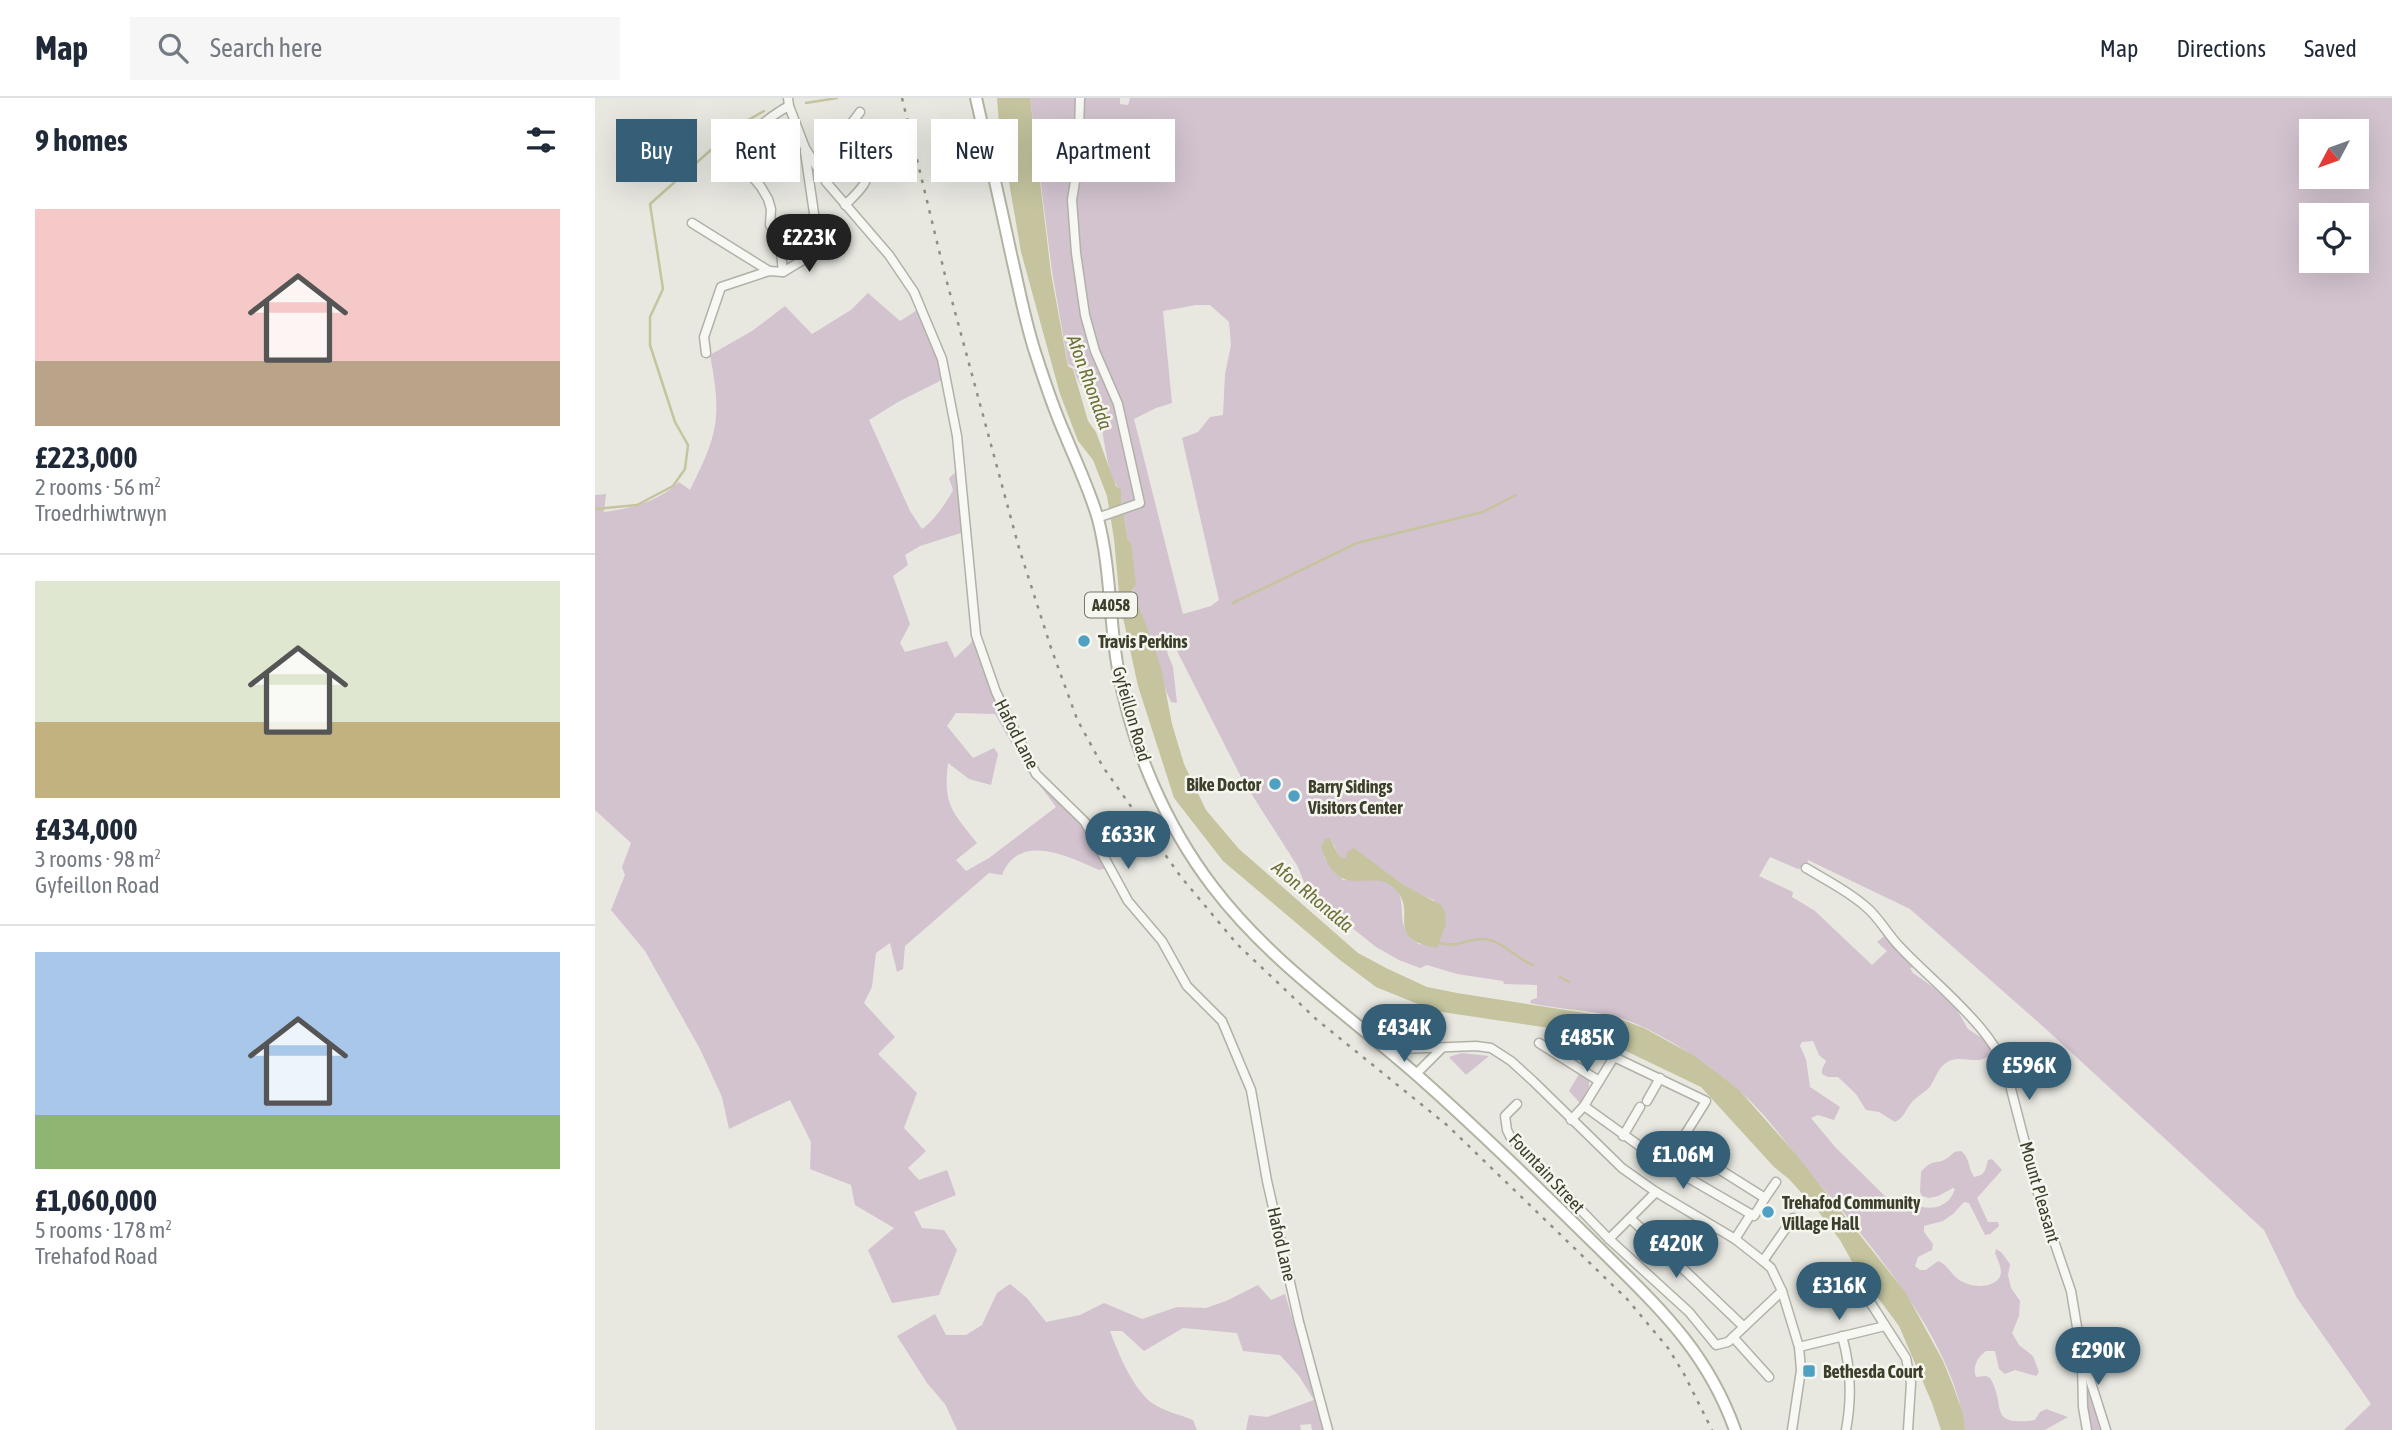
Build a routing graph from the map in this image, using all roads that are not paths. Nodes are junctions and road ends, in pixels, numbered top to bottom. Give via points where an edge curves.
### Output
1 (976, 98) edge
2 (1080, 98) edge
3 (788, 102) edge
4 (860, 112) dead end
5 (805, 148) junction
6 (845, 205) junction
7 (692, 223) dead end
8 (769, 271) junction
9 (783, 272) junction
10 (706, 353) dead end
11 (1102, 516) junction
12 (1806, 868) dead end
13 (1373, 1040) junction
14 (1539, 1044) dead end
15 (1441, 1049) junction
16 (1416, 1074) junction
17 (1660, 1078) junction
18 (1599, 1081) junction
19 (1647, 1101) dead end
20 (1517, 1104) dead end
21 (1584, 1106) junction
22 (1640, 1107) dead end
23 (1571, 1119) junction
24 (1623, 1136) junction
25 (1679, 1144) junction
26 (1666, 1165) junction
27 (1776, 1182) dead end
28 (1656, 1192) junction
29 (1765, 1198) junction
30 (1752, 1215) junction
31 (1793, 1218) dead end
32 (1631, 1219) junction
33 (1609, 1239) junction
34 (1735, 1239) junction
35 (1763, 1261) junction
36 (1782, 1291) junction
37 (1863, 1291) dead end
38 (1744, 1326) junction
39 (1885, 1326) junction
40 (1842, 1336) junction
41 (1733, 1337) junction
42 (1799, 1347) junction
43 (2081, 1351) junction
44 (1769, 1377) dead end
45 (1328, 1430) edge
46 (1735, 1430) edge
47 (1792, 1430) edge
48 (1846, 1430) edge
49 (1908, 1430) edge
50 (2087, 1430) edge
51 (2106, 1430) edge

1 - 11 main road, Gyfeillon Road / A4058 via 1034,349
2 - 11 street via 1072,200 1085,315 1118,404 1140,503
3 - 5 street, Hafod Lane
3 - 9 street via 734,151 768,199 769,225 780,242
4 - 6 street via 846,139 866,171 865,183
5 - 6 street, Hafod Lane
5 - 9 street via 815,220 813,250
6 - 45 street, Hafod Lane via 914,292 942,359 957,436 976,635 996,692 1036,774 1085,822 1128,901 1162,941 1187,986 1221,1021 1251,1090 1270,1194
7 - 8 street
8 - 9 street
8 - 10 street via 721,287 704,337
11 - 13 main road, Gyfeillon Road / A4058 via 1124,699 1166,811 1235,914 1291,970
12 - 43 street, Mount Pleasant via 1867,907 2001,1056 2009,1071 2039,1197 2071,1291
13 - 15 street via 1402,1049
13 - 16 main road, Gyfeillon Road / A4058
14 - 18 street
15 - 16 street
15 - 23 street via 1491,1048 1519,1068
16 - 46 main road, A4058 via 1672,1322 1707,1369
17 - 18 street via 1614,1057
17 - 19 street
17 - 25 street via 1706,1101
18 - 21 street
20 - 33 street, Fountain Street via 1505,1116 1511,1138
21 - 23 street
21 - 24 street
22 - 24 street
23 - 28 street via 1622,1168
24 - 26 street
25 - 26 street
25 - 29 street
26 - 30 street
27 - 29 street
28 - 32 street
28 - 34 street
29 - 30 street
30 - 34 street
31 - 35 street
32 - 33 street
32 - 38 street
33 - 41 street via 1689,1312 1716,1345
34 - 35 street
35 - 36 street
36 - 38 street
36 - 42 street
37 - 39 street
38 - 41 street
39 - 40 street
39 - 49 street via 1909,1369
40 - 42 street
40 - 48 street via 1850,1387
41 - 44 street
42 - 47 street via 1801,1370
43 - 50 street
43 - 51 street, Mount Pleasant

